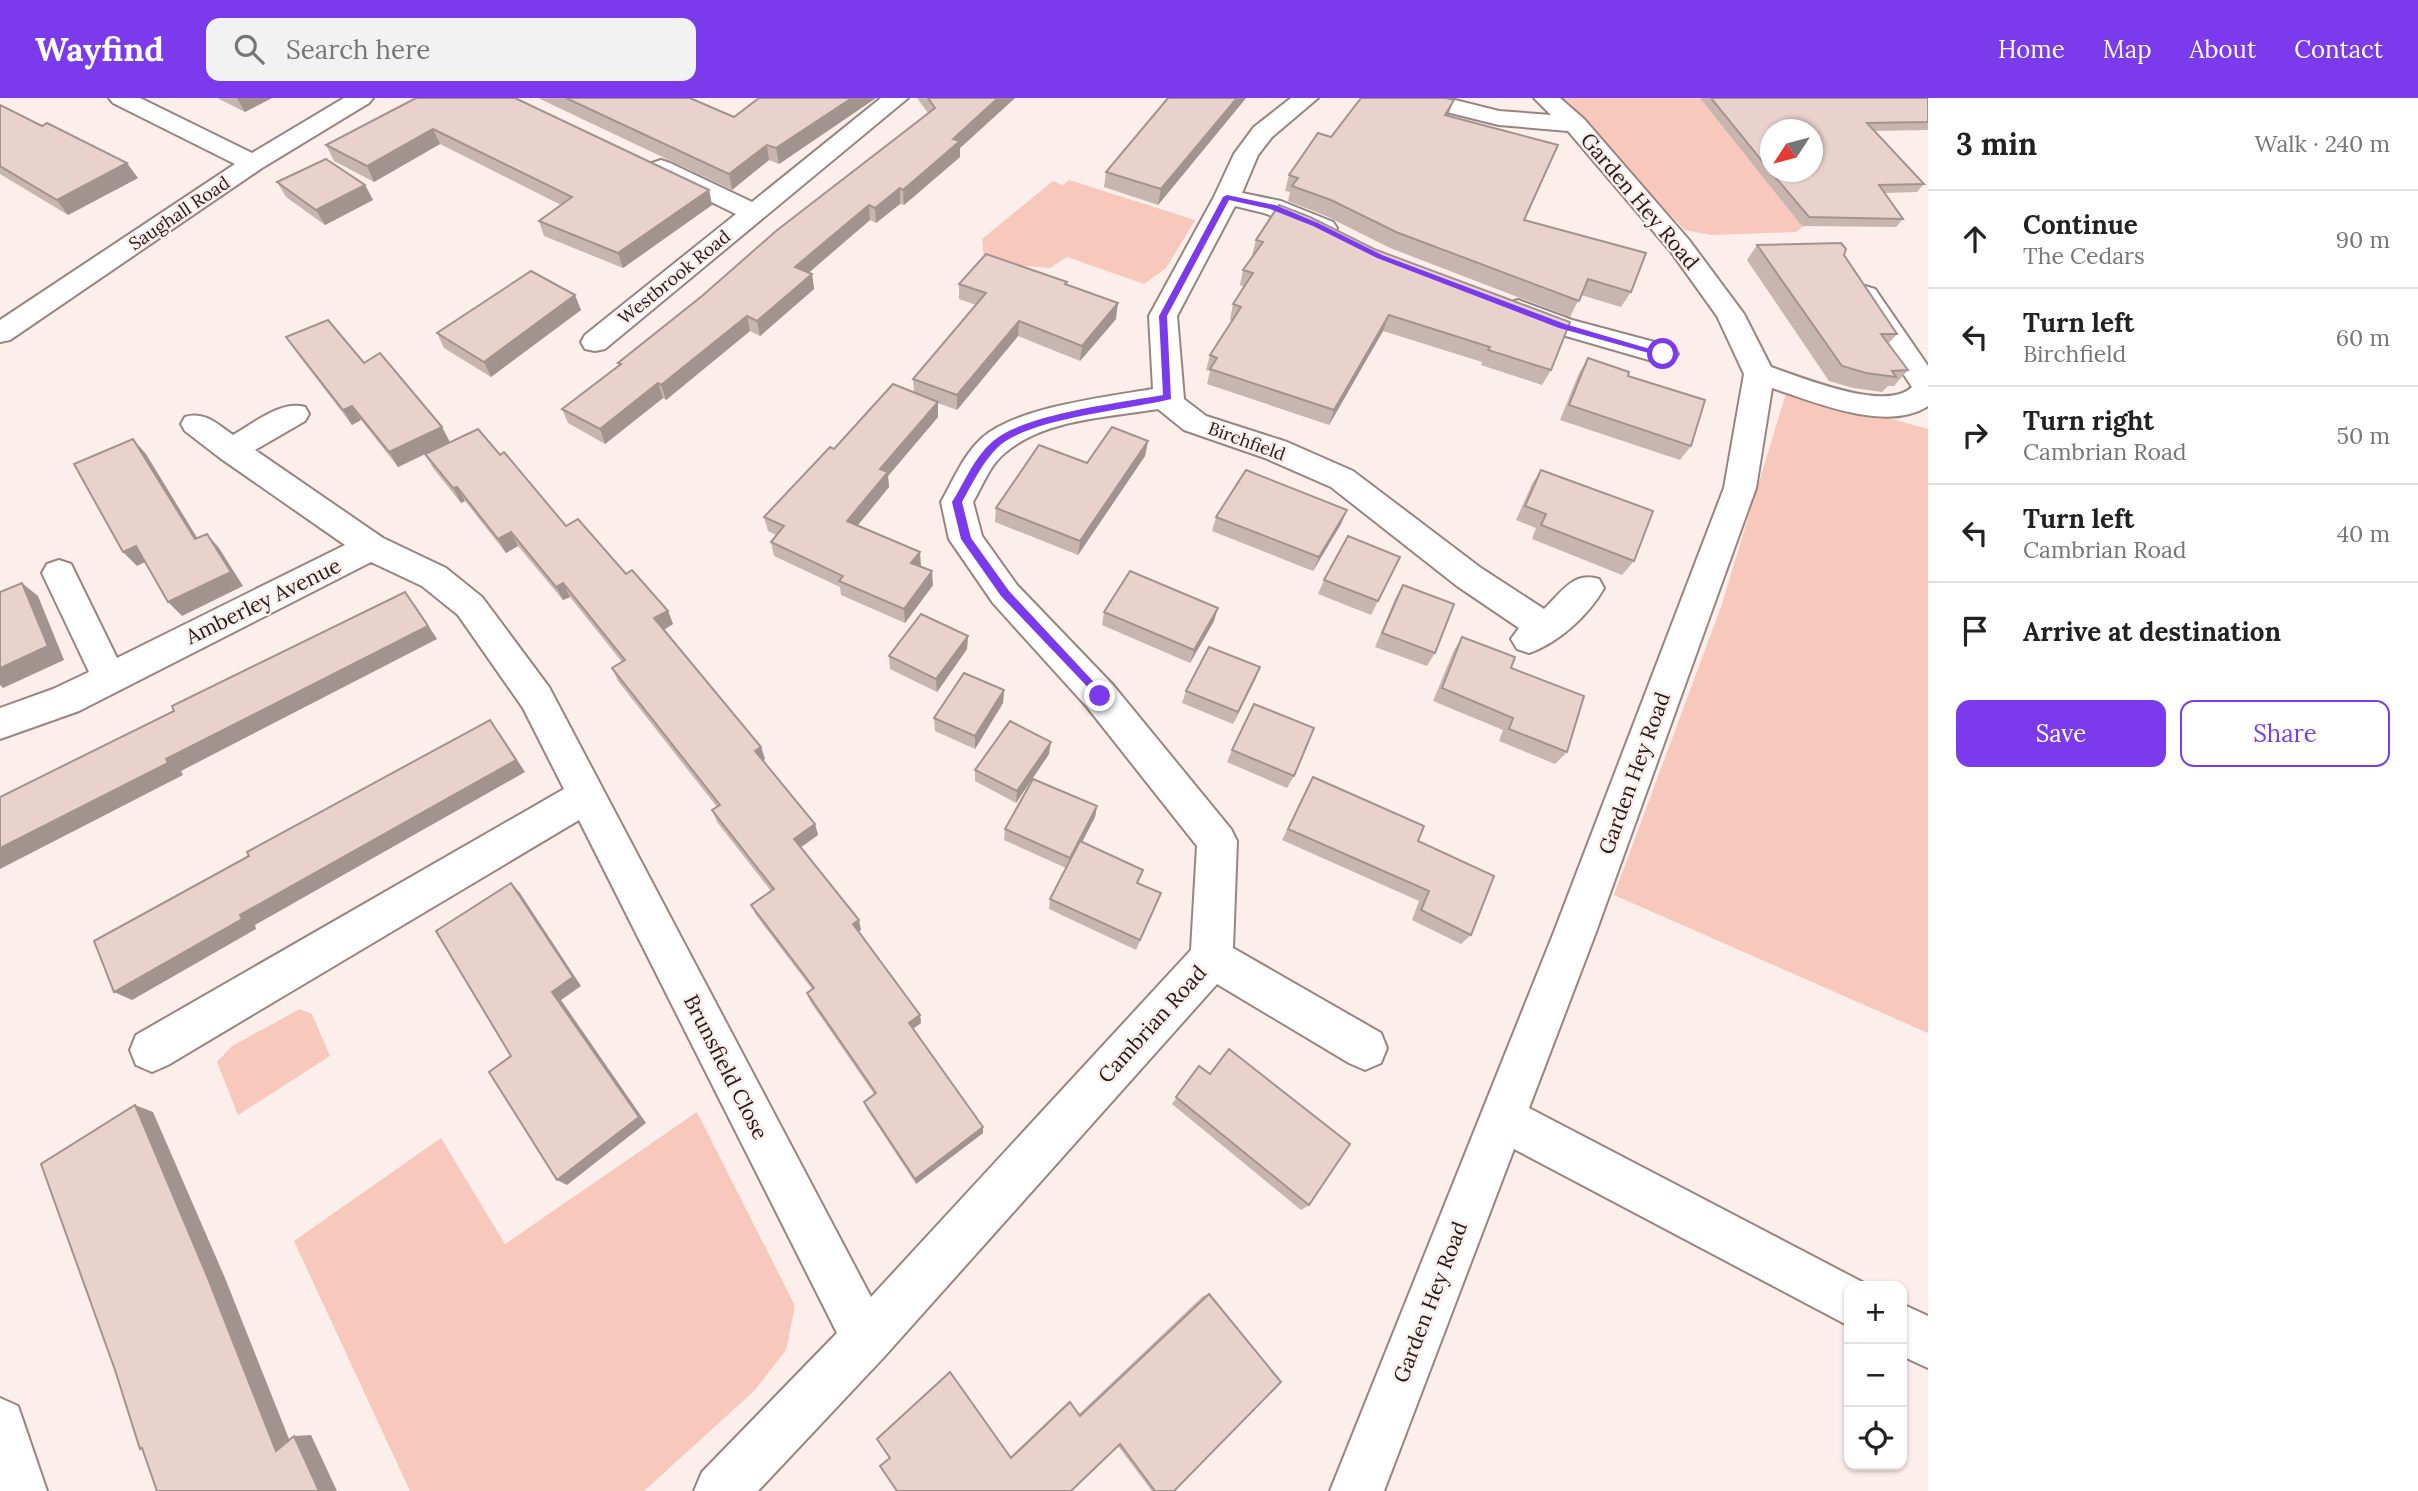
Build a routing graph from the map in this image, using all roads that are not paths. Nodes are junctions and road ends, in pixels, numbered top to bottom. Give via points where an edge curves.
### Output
1 (121, 98) edge
2 (360, 98) edge
3 (896, 98) edge
4 (1306, 98) edge
5 (1418, 98) edge
6 (1546, 98) edge
7 (1575, 124) junction
8 (645, 161) edge
9 (253, 163) junction
10 (1227, 197) junction
11 (754, 212) junction
12 (1348, 240) edge
13 (1848, 269) edge
14 (1493, 298) edge
15 (0, 333) edge
16 (595, 342) dead end
17 (1663, 354) dead end
18 (1759, 374) junction
19 (1168, 397) junction
20 (294, 414) dead end
21 (196, 424) dead end
22 (231, 450) junction
23 (371, 547) junction
24 (59, 573) dead end
25 (1587, 588) dead end
26 (109, 677) junction
27 (0, 724) edge
28 (586, 796) junction
29 (1212, 958) junction
30 (1365, 1048) dead end
31 (152, 1050) dead end
32 (1502, 1118) junction
33 (1844, 1298) edge
34 (1907, 1332) edge
35 (866, 1339) junction
36 (1928, 1343) edge
37 (0, 1424) edge
38 (747, 1481) edge
39 (20, 1491) edge
40 (1357, 1491) edge

1 - 9 street
2 - 9 street, Saughall Road
3 - 11 street, Westbrook Road
4 - 10 street via 1263,132 1246,154
5 - 7 street via 1499,118
6 - 7 street, Garden Hey Road
7 - 18 street, Garden Hey Road via 1680,246 1730,314
8 - 11 street, Westbrook Road
9 - 15 street, Saughall Road
10 - 12 street via 1272,207
10 - 19 street via 1163,316
11 - 16 street, Westbrook Road
13 - 18 street via 1927,387 1920,399 1900,406 1867,404
14 - 17 street via 1562,326
18 - 32 street, Garden Hey Road via 1740,488
19 - 25 street, Birchfield via 1171,405 1195,423 1276,450 1342,479 1538,633
19 - 29 street, Cambrian Road via 1017,431 994,444 957,502 966,539 1005,594 1100,696 1217,841
20 - 22 street
21 - 22 street, Amberley Avenue
22 - 23 street, Amberley Avenue
23 - 26 street, Amberley Avenue
23 - 28 street, Brunsfield Close via 434,577 470,606 536,698
24 - 26 street
26 - 27 street, Amberley Avenue via 66,700
28 - 31 street
28 - 35 street, Brunsfield Close
29 - 30 street
29 - 35 street, Cambrian Road
32 - 33 street
32 - 40 street, Garden Hey Road
34 - 36 street
35 - 38 street, Cambrian Road
37 - 39 street

